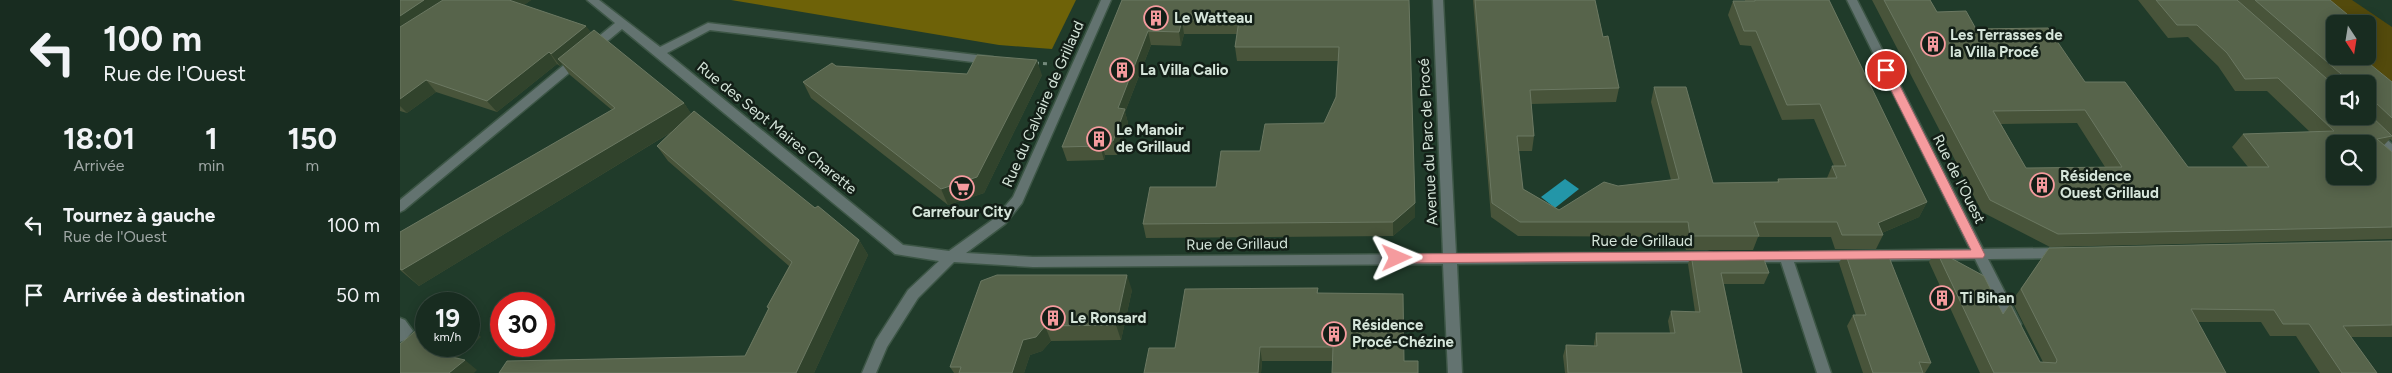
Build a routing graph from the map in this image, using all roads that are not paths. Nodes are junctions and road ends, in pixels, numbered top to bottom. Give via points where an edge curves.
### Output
1 (592, 0) edge
2 (1106, 0) edge
3 (1438, 0) edge
4 (1852, 0) edge
5 (622, 23) junction
6 (659, 52) junction
7 (989, 60) edge
8 (2364, 125) edge
9 (2392, 151) edge
10 (400, 207) edge
11 (2077, 253) edge
12 (1979, 255) junction
13 (951, 257) junction
14 (1716, 257) edge
15 (1736, 257) edge
16 (1786, 257) junction
17 (1450, 258) junction
18 (400, 324) edge
19 (400, 336) edge
20 (2021, 338) edge
21 (869, 373) edge
22 (1455, 373) edge
23 (1824, 373) edge

1 - 5 street, Rue des Sept Maires Charette
2 - 13 street, Rue du Calvaire de Grillaud via 1018,200 1000,221
3 - 17 street, Avenue du Parc de Procé
4 - 12 street, Rue de l'Ouest
5 - 6 street, Rue des Sept Maires Charette
5 - 10 street
6 - 7 street via 708,26
6 - 13 street, Rue des Sept Maires Charette via 900,250
8 - 9 street
11 - 12 street
12 - 16 street
12 - 20 street, Rue de l'Ouest
13 - 17 street, Rue de Grillaud via 1033,262
13 - 21 street, Rue du Calvaire de Grillaud via 913,294 881,344
14 - 17 street, Rue de Grillaud
15 - 16 street
16 - 23 street
17 - 22 street, Avenue du Parc de Procé
18 - 19 street via 406,331

